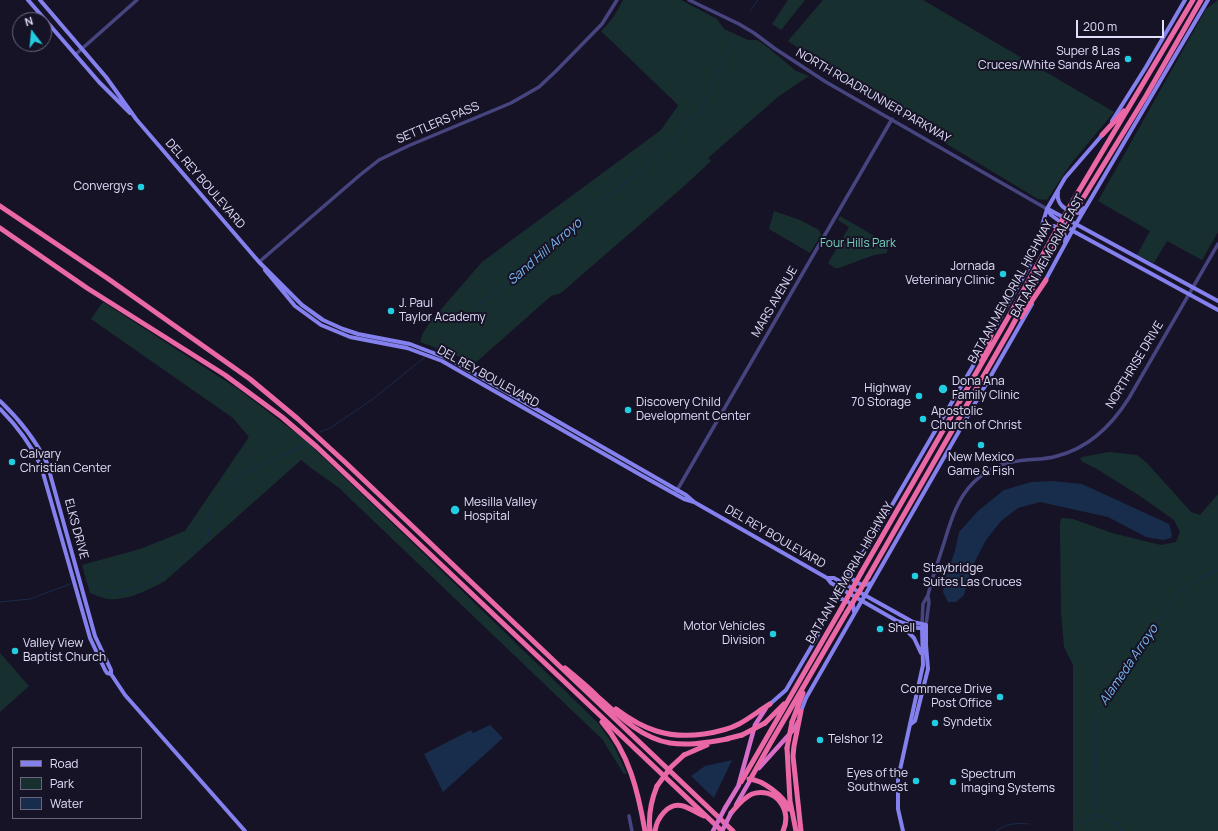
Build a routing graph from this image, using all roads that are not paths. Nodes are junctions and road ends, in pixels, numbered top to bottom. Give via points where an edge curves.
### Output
1 (28, 0) edge
2 (40, 0) edge
3 (137, 0) edge
4 (618, 0) edge
5 (689, 0) edge
6 (1185, 0) edge
7 (1193, 0) edge
8 (1201, 0) edge
9 (1208, 0) edge
10 (82, 49) junction
11 (76, 54) junction
12 (1133, 101) junction
13 (136, 119) junction
14 (892, 119) junction
15 (1102, 135) junction
16 (1059, 189) junction
17 (1088, 203) junction
18 (0, 206) edge
19 (1047, 209) junction
20 (1076, 224) junction
21 (0, 228) edge
22 (1073, 231) junction
23 (1038, 238) junction
24 (1108, 242) junction
25 (1218, 244) edge
26 (1064, 247) junction
27 (1104, 248) junction
28 (1123, 250) junction
29 (1119, 256) junction
30 (259, 262) junction
31 (1157, 268) junction
32 (1153, 274) junction
33 (1046, 280) junction
34 (1193, 288) junction
35 (1190, 294) junction
36 (1218, 301) edge
37 (1218, 310) edge
38 (1011, 328) junction
39 (991, 335) junction
40 (975, 376) junction
41 (0, 401) edge
42 (0, 409) edge
43 (551, 424) junction
44 (565, 425) junction
45 (568, 433) junction
46 (591, 440) junction
47 (604, 447) junction
48 (601, 452) junction
49 (611, 452) junction
50 (608, 456) junction
51 (678, 490) junction
52 (675, 494) junction
53 (694, 502) junction
54 (850, 570) junction
55 (827, 578) junction
56 (842, 582) junction
57 (871, 584) junction
58 (839, 588) junction
59 (865, 595) junction
60 (862, 600) junction
61 (831, 602) junction
62 (854, 612) junction
63 (895, 613) junction
64 (892, 618) junction
65 (897, 621) junction
66 (924, 627) junction
67 (541, 649) junction
68 (923, 665) junction
69 (814, 670) junction
70 (111, 674) junction
71 (577, 694) junction
72 (597, 696) junction
73 (788, 701) junction
74 (770, 704) junction
75 (802, 711) junction
76 (911, 724) junction
77 (728, 739) junction
78 (751, 778) junction
79 (740, 785) junction
80 (731, 813) junction
81 (629, 816) dead end
82 (792, 817) junction
83 (708, 818) junction
84 (730, 829) edge
85 (245, 831) edge
86 (632, 831) edge
87 (645, 831) edge
88 (650, 831) edge
89 (655, 831) edge
90 (713, 831) edge
91 (722, 831) edge
92 (736, 831) edge
93 (783, 831) edge
94 (796, 831) edge
95 (801, 831) edge
96 (903, 831) edge

1 - 11 main road, DEL REY BOULEVARD
2 - 10 main road, DEL REY BOULEVARD
3 - 10 street
4 - 30 street, SETTLERS PASS via 602,24 539,87 511,103 380,160
5 - 14 street, NORTH ROADRUNNER PARKWAY via 749,30 826,82
6 - 15 main road via 1134,87
7 - 12 highway, BATAAN MEMORIAL HIGHWAY
8 - 38 highway, BATAAN MEMORIAL HIGHWAY, bridge via 1080,203
9 - 17 main road, BATAAN MEMORIAL EAST
10 - 11 street
10 - 13 main road, DEL REY BOULEVARD
11 - 13 main road, DEL REY BOULEVARD via 99,82
12 - 15 highway
12 - 40 highway, BATAAN MEMORIAL HIGHWAY, bridge via 1074,199
13 - 30 main road, DEL REY BOULEVARD
14 - 19 street, NORTH ROADRUNNER PARKWAY
14 - 51 street, MARS AVENUE
15 - 16 main road via 1065,178
16 - 17 main road via 1060,205 1072,211 1078,213
16 - 19 main road
17 - 20 main road, BATAAN MEMORIAL EAST
18 - 67 highway via 107,278 268,393
19 - 20 main road, NORTH ROADRUNNER PARKWAY
19 - 22 main road, NORTH ROADRUNNER PARKWAY
19 - 23 main road
20 - 22 main road, BATAAN MEMORIAL EAST
20 - 24 main road, NORTH ROADRUNNER PARKWAY
21 - 71 highway via 87,288 225,375 282,417 317,447
22 - 26 main road, BATAAN MEMORIAL EAST
22 - 27 main road, NORTH ROADRUNNER PARKWAY
23 - 26 main road via 1044,227 1054,226 1065,235
23 - 39 main road via 1030,265
24 - 27 main road
24 - 28 main road, NORTH ROADRUNNER PARKWAY
25 - 34 street, NORTHRISE DRIVE
26 - 33 main road, BATAAN MEMORIAL EAST
27 - 29 main road, NORTH ROADRUNNER PARKWAY
28 - 29 main road
28 - 31 main road, NORTH ROADRUNNER PARKWAY
29 - 32 main road, NORTH ROADRUNNER PARKWAY
30 - 43 main road, DEL REY BOULEVARD via 291,302 321,325 350,337 407,348 442,361
30 - 44 main road, DEL REY BOULEVARD via 302,305 328,323 353,332 420,347 454,361
31 - 32 main road
31 - 34 main road, NORTH ROADRUNNER PARKWAY
32 - 35 main road, NORTH ROADRUNNER PARKWAY
33 - 38 highway
33 - 57 main road, BATAAN MEMORIAL EAST
34 - 35 street, NORTHRISE DRIVE
34 - 36 main road, NORTH ROADRUNNER PARKWAY
35 - 37 main road, NORTH ROADRUNNER PARKWAY
35 - 66 street, NORTHRISE DRIVE via 1129,398 1104,430 1069,452 1048,458 1002,464 983,474 972,484 959,502 931,582 924,604
38 - 69 highway, BATAAN MEMORIAL HIGHWAY, bridge
39 - 40 highway
39 - 54 main road via 888,513
40 - 73 highway, BATAAN MEMORIAL HIGHWAY, bridge
41 - 70 main road, ELKS DRIVE via 24,426 47,463 92,624
42 - 70 main road, ELKS DRIVE via 20,429 41,466 90,638 105,670
43 - 44 main road
43 - 45 main road, DEL REY BOULEVARD
44 - 45 main road
44 - 46 main road, DEL REY BOULEVARD
45 - 46 main road via 572,432
45 - 48 main road, DEL REY BOULEVARD
46 - 47 main road, DEL REY BOULEVARD
47 - 48 main road
47 - 49 main road, DEL REY BOULEVARD
48 - 50 main road, DEL REY BOULEVARD
49 - 50 main road
49 - 51 main road, DEL REY BOULEVARD
50 - 52 main road, DEL REY BOULEVARD
51 - 52 street, MARS AVENUE
51 - 53 main road, DEL REY BOULEVARD
52 - 53 main road, DEL REY BOULEVARD
53 - 55 main road, DEL REY BOULEVARD
54 - 56 main road
54 - 57 main road via 850,577 854,581 862,585
55 - 56 main road, DEL REY BOULEVARD via 832,577
55 - 58 main road, DEL REY BOULEVARD
56 - 58 main road
56 - 59 main road, DEL REY BOULEVARD
57 - 59 main road, BATAAN MEMORIAL EAST
58 - 60 main road, DEL REY BOULEVARD
58 - 61 main road
59 - 60 main road, BATAAN MEMORIAL EAST
59 - 63 main road, DEL REY BOULEVARD
60 - 62 main road, BATAAN MEMORIAL EAST
60 - 64 main road, DEL REY BOULEVARD
61 - 62 main road via 837,598 843,599 853,605
61 - 74 main road via 817,637 786,690
62 - 75 main road, BATAAN MEMORIAL EAST via 806,698
63 - 64 main road
63 - 66 main road, DEL REY BOULEVARD
64 - 65 main road, DEL REY BOULEVARD
65 - 66 main road, DEL REY BOULEVARD via 909,626
65 - 68 main road via 914,638
66 - 68 main road
66 - 76 main road via 928,669 915,721
67 - 72 highway
67 - 84 highway
68 - 76 main road
69 - 78 highway, BATAAN MEMORIAL HIGHWAY
69 - 82 highway, bridge via 792,722 786,748
70 - 85 main road, ELKS DRIVE via 125,695
71 - 83 highway
71 - 87 highway via 622,750 635,781
72 - 74 highway via 650,729 680,736 714,733 729,728 740,724
72 - 77 highway via 635,728 659,740 693,744
73 - 77 highway, bridge via 764,724
73 - 79 highway, BATAAN MEMORIAL HIGHWAY
74 - 79 highway via 756,725
75 - 78 highway via 795,728
75 - 95 highway via 793,756
76 - 96 main road via 898,779 898,809
77 - 88 highway, bridge via 705,745 684,755 671,767 657,786 651,804
78 - 79 highway
78 - 80 highway
78 - 82 highway via 783,798
79 - 90 highway, bridge
80 - 91 highway, bridge
80 - 93 highway via 746,797 766,793 776,798 785,810 786,824
81 - 86 street
82 - 94 highway
83 - 89 highway via 684,806 674,806 661,814
83 - 91 highway
84 - 92 highway

